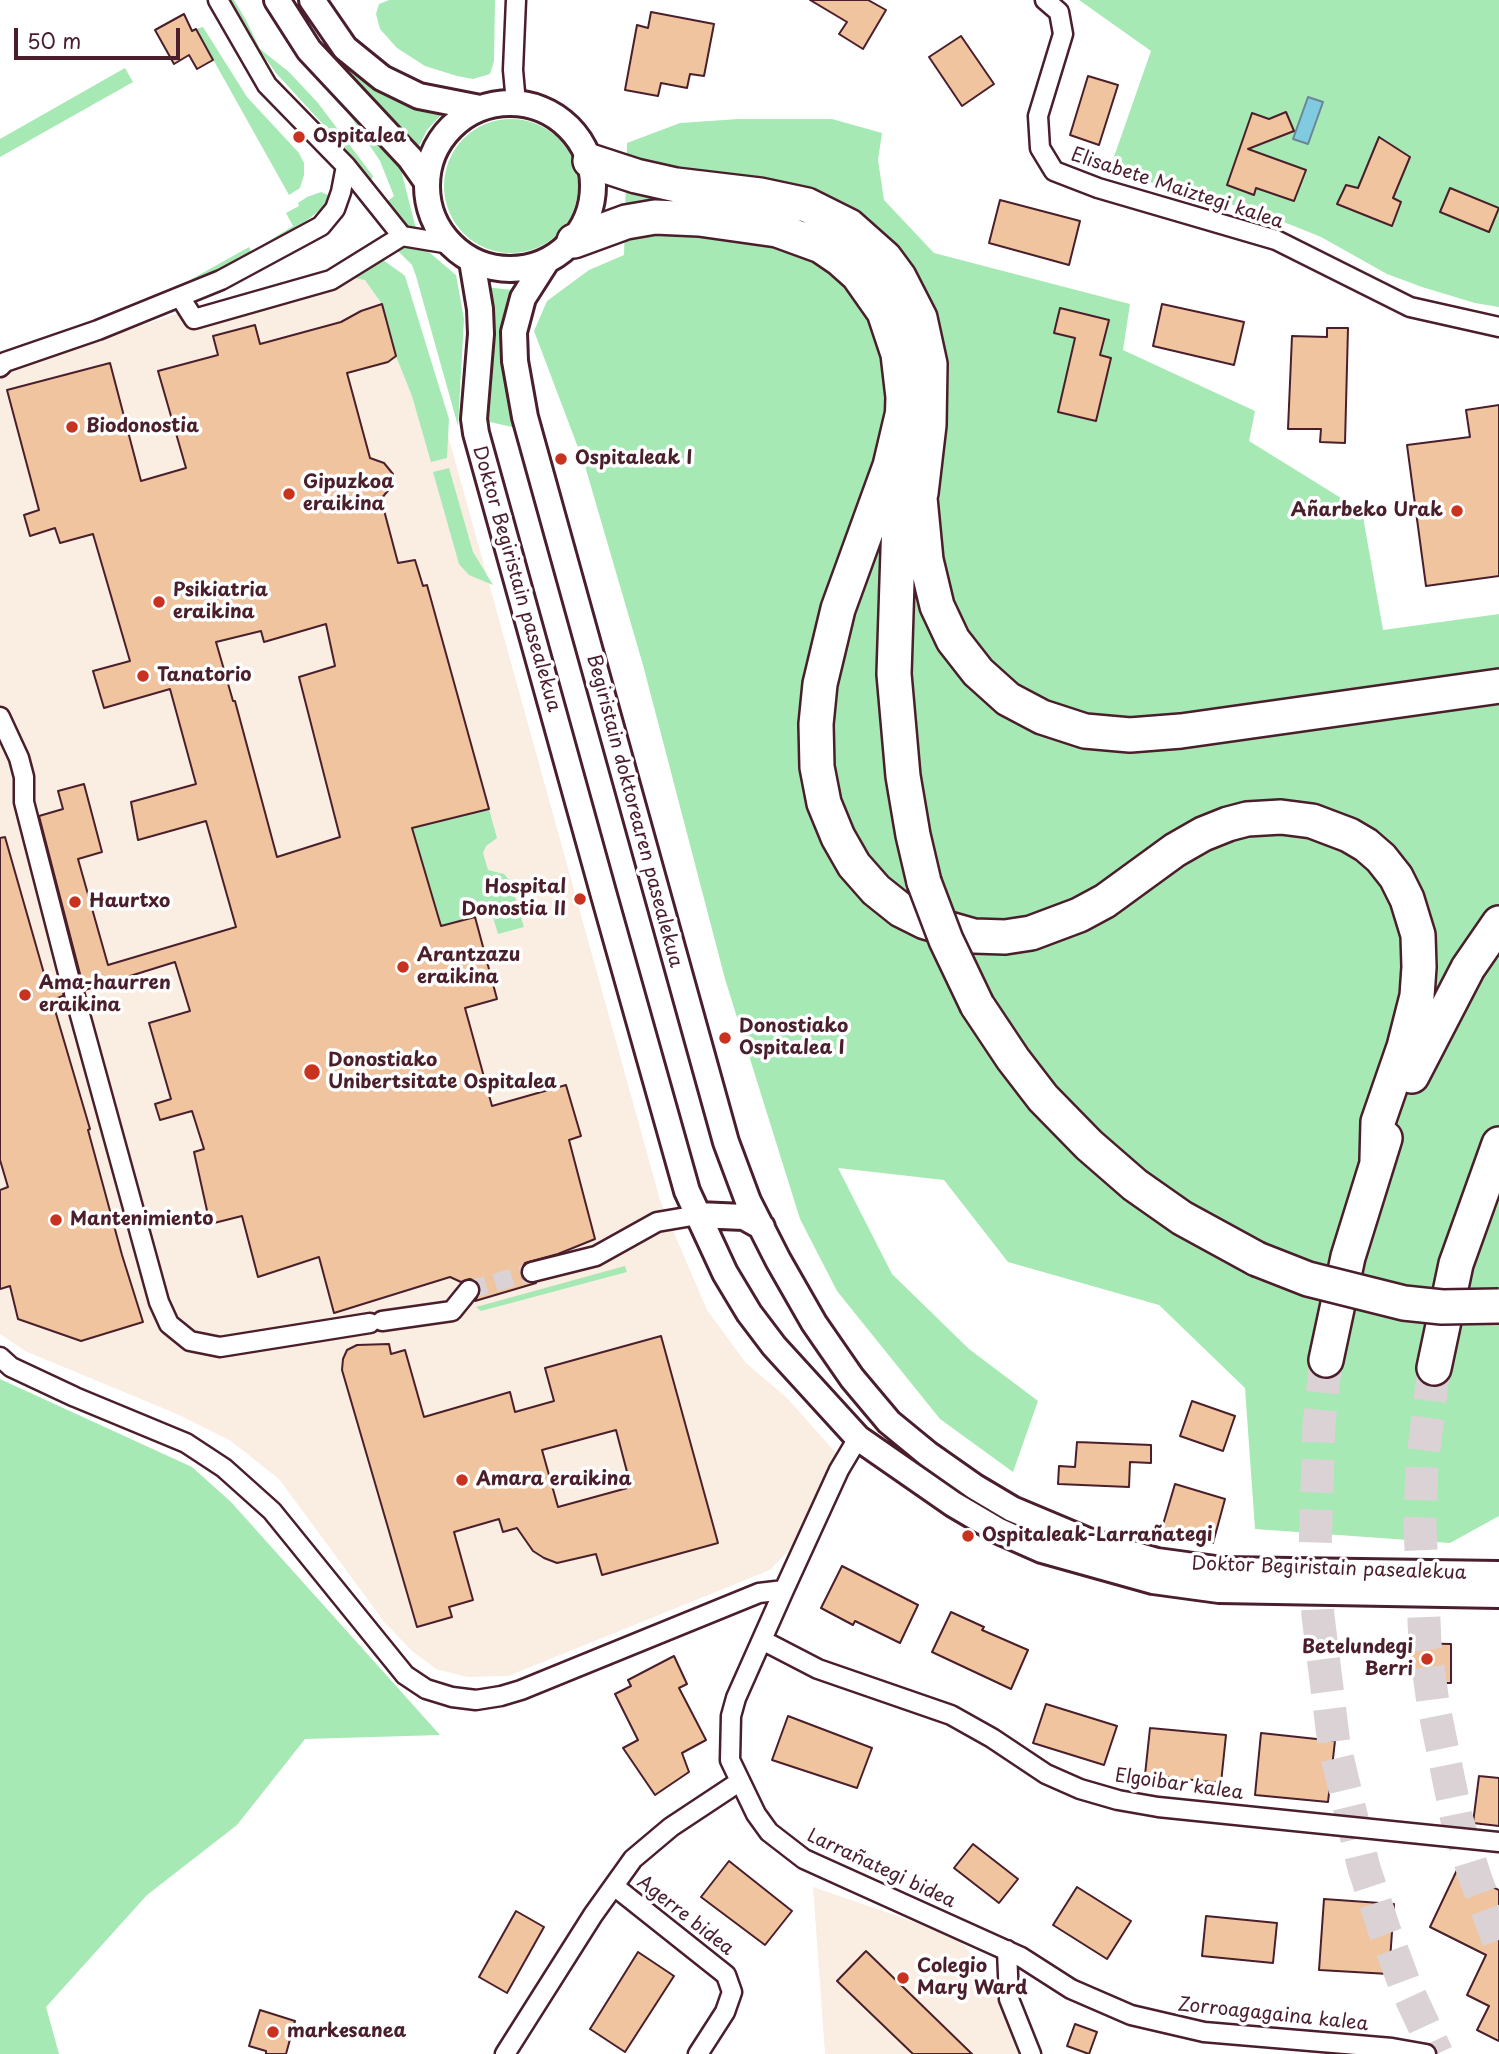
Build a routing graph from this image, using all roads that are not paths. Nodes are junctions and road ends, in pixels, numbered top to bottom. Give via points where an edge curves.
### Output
1 (218, 0) edge
2 (277, 0) edge
3 (312, 0) edge
4 (516, 0) edge
5 (1045, 0) edge
6 (516, 103) junction
7 (480, 108) junction
8 (590, 161) junction
9 (346, 166) junction
10 (427, 182) junction
11 (402, 236) junction
12 (573, 241) junction
13 (450, 244) junction
14 (472, 261) junction
15 (547, 262) junction
16 (180, 297) junction
17 (1499, 327) edge
18 (2, 360) edge
19 (903, 411) junction
20 (920, 498) junction
21 (1499, 687) edge
22 (0, 717) edge
23 (899, 741) junction
24 (1499, 923) edge
25 (1499, 1144) edge
26 (1377, 1160) junction
27 (698, 1214) junction
28 (762, 1227) junction
29 (532, 1272) tunnel mouth
30 (469, 1290) tunnel mouth
31 (1499, 1306) edge
32 (829, 1345) junction
33 (774, 1346) junction
34 (0, 1357) edge
35 (1326, 1360) tunnel mouth
36 (1434, 1368) tunnel mouth
37 (852, 1378) junction
38 (858, 1438) junction
39 (975, 1487) junction
40 (1079, 1537) joint
41 (1499, 1574) edge
42 (783, 1590) junction
43 (1499, 1595) edge
44 (762, 1640) junction
45 (739, 1782) junction
46 (1499, 1842) edge
47 (614, 1886) junction
48 (1007, 1950) junction
49 (506, 2054) edge
50 (698, 2054) edge
51 (1031, 2054) edge
52 (1426, 2054) edge

1 - 9 street via 267,85
2 - 10 main road via 309,50
3 - 7 main road via 345,48 382,78 419,96
4 - 6 street
5 - 17 street, Elisabete Maiztegi kalea via 1059,12 1063,34 1038,116 1040,148 1054,172 1276,240 1410,307
6 - 7 main road
6 - 8 main road via 540,108 562,120 579,138
7 - 10 main road via 459,120 442,138 431,159
8 - 12 main road via 593,202
8 - 20 highway via 676,185 772,196 807,205 849,226 885,258 920,318 930,364 929,425
9 - 11 street
9 - 16 street via 335,209 321,226
10 - 13 main road via 432,216
11 - 13 street
11 - 16 street via 331,281 194,319
12 - 15 main road
12 - 19 highway via 634,220 673,217 777,230 821,246 858,275 884,312 898,354
13 - 14 main road
14 - 15 main road via 496,269 522,270
14 - 27 main road, Doktor Begiristain pasealekua via 481,309 476,433 684,1181
15 - 28 main road, Begiristain doktorearen pasealekua via 523,298 514,332 525,417 726,1142
16 - 18 street via 98,330
19 - 23 highway via 894,674
19 - 26 highway via 890,466 838,610 820,684 817,766 824,803 854,865 876,890 925,922 974,936 1005,937 1031,933 1079,915 1175,850 1228,824 1281,817 1312,821 1349,835 1381,858 1396,877 1418,935 1417,996 1378,1122
20 - 21 highway via 926,560 937,606 953,640 978,672 1009,699 1042,717 1085,730 1130,735
20 - 23 highway via 900,674
22 - 30 street via 19,758 24,802 71,985 169,1324 190,1340 220,1347 452,1311
23 - 31 highway, bridge via 924,882 946,940 977,1004 1013,1059 1089,1145 1182,1218 1257,1259 1308,1279 1404,1303
24 - 26 highway via 1468,968 1424,1049
25 - 36 highway via 1456,1264
26 - 35 highway via 1348,1257
27 - 28 main road via 744,1217
27 - 29 street via 657,1222 596,1255
27 - 33 main road via 725,1273
28 - 32 main road, Begiristain doktorearen pasealekua
32 - 33 main road via 833,1368 830,1377 821,1380
32 - 37 main road, Begiristain doktorearen pasealekua
33 - 38 main road
34 - 42 street via 11,1367 75,1397 186,1443 224,1468 272,1511 405,1675 426,1689 452,1697 476,1700 521,1690 759,1593
37 - 38 main road, Begiristain doktorearen pasealekua
37 - 39 main road, Begiristain doktorearen pasealekua via 889,1422
38 - 39 main road, Begiristain doktorearen pasealekua via 882,1437
38 - 42 street, Larrañategi bidea
38 - 43 main road via 999,1531 1042,1550 1153,1581 1219,1590
39 - 40 main road, Begiristain doktorearen pasealekua via 1012,1509
40 - 41 main road, Doktor Begiristain pasealekua via 1157,1561 1223,1570
42 - 44 street, Larrañategi bidea
44 - 45 street, Larrañategi bidea via 731,1716 730,1760
44 - 46 street, Elgoibar kalea via 818,1670 951,1715 1046,1774 1118,1800
45 - 47 street, Agerre bidea via 671,1827 633,1859
45 - 48 street, Larrañategi bidea via 769,1832 804,1860
47 - 49 street, Agerre bidea
47 - 50 street, Agerre bidea via 726,1975 732,1992 726,2012
48 - 51 street via 1009,1998
48 - 52 street, Zorroagagaina kalea via 1104,2004 1168,2025

